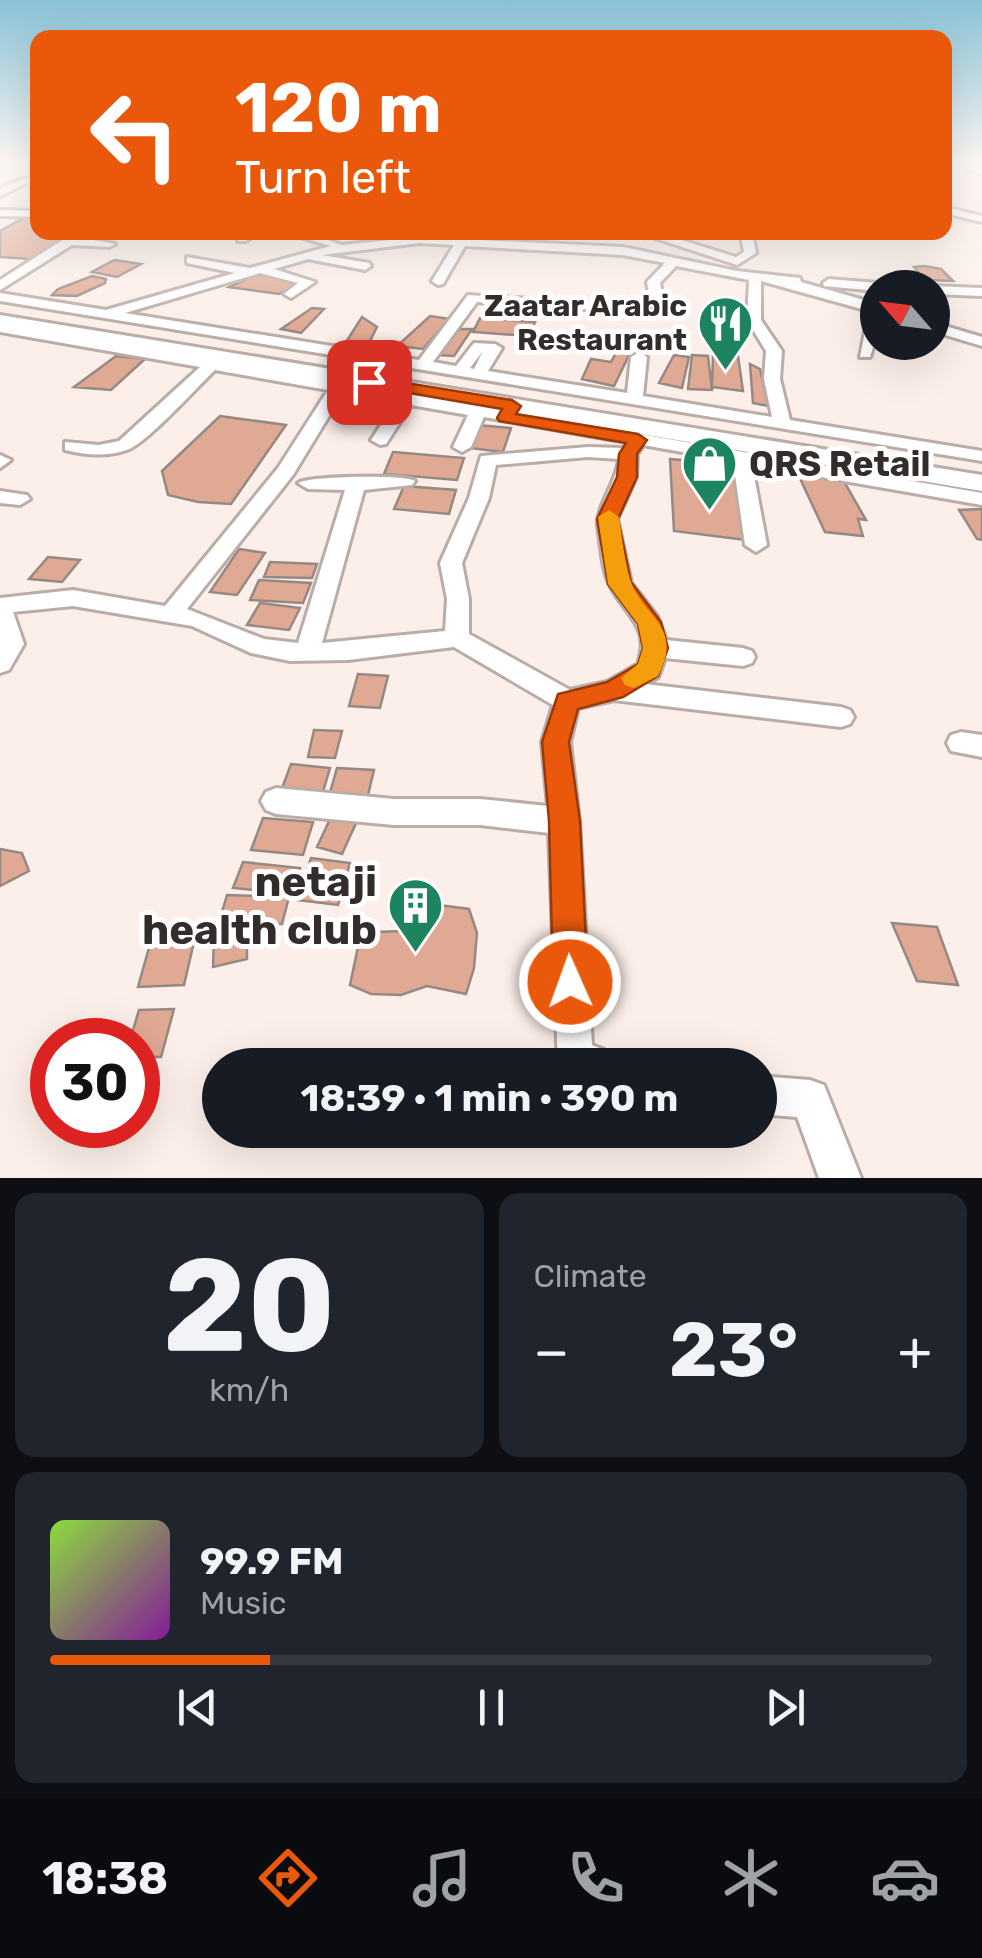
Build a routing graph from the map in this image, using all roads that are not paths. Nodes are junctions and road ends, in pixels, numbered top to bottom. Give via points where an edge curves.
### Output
1 (322, 240) edge
2 (432, 240) edge
3 (460, 240) edge
4 (485, 240) edge
5 (668, 240) edge
6 (748, 240) edge
7 (70, 241) joint
8 (110, 244) dead end
9 (346, 246) junction
10 (581, 248) junction
11 (305, 256) junction
12 (191, 260) dead end
13 (674, 261) junction
14 (738, 262) junction
15 (574, 264) dead end
16 (365, 266) dead end
17 (254, 271) junction
18 (754, 278) junction
19 (776, 280) junction
20 (438, 281) dead end
21 (795, 282) junction
22 (0, 286) edge
23 (860, 286) edge
24 (950, 291) edge
25 (982, 292) edge
26 (291, 294) dead end
27 (0, 297) edge
28 (860, 303) edge
29 (658, 306) dead end
30 (0, 307) edge
31 (609, 308) dead end
32 (97, 318) junction
33 (0, 324) edge
34 (950, 332) edge
35 (982, 342) edge
36 (227, 356) junction
37 (640, 357) dead end
38 (422, 366) junction
39 (394, 367) junction
40 (460, 372) junction
41 (478, 375) junction
42 (338, 387) junction
43 (406, 400) junction
44 (634, 400) junction
45 (477, 413) junction
46 (514, 415) junction
47 (782, 424) junction
48 (380, 440) dead end
49 (517, 443) dead end
50 (71, 446) dead end
51 (462, 447) dead end
52 (633, 447) junction
53 (982, 456) edge
54 (742, 458) junction
55 (982, 468) edge
56 (405, 482) dead end
57 (308, 483) dead end
58 (982, 483) edge
59 (356, 485) junction
60 (982, 500) edge
61 (756, 545) dead end
62 (0, 608) edge
63 (171, 614) junction
64 (457, 638) junction
65 (656, 648) junction
66 (308, 650) junction
67 (743, 657) dead end
68 (0, 664) edge
69 (614, 690) junction
70 (567, 701) junction
71 (841, 717) dead end
72 (276, 801) dead end
73 (564, 821) junction
74 (574, 1048) edge
75 (777, 1096) edge
76 (840, 1178) edge

1 - 9 street
2 - 9 street
3 - 20 street
4 - 10 street
5 - 14 street
6 - 14 street via 750,253
7 - 8 street
7 - 22 street
9 - 11 street
10 - 13 street
10 - 15 street
11 - 16 street
11 - 17 street
12 - 17 street
13 - 18 street
13 - 29 street via 653,282
14 - 19 street
17 - 26 street via 309,282
17 - 32 street
18 - 21 street
18 - 47 street via 754,320 774,351 772,379
19 - 21 street
19 - 23 street
21 - 28 street
24 - 25 street
27 - 32 street
30 - 32 highway
31 - 38 street via 472,298
32 - 36 highway
32 - 39 street
33 - 36 highway
33 - 36 street via 137,350
34 - 35 street
36 - 39 highway
36 - 42 street
36 - 46 highway
36 - 50 street via 125,446
37 - 44 street
38 - 39 street
38 - 40 street
39 - 55 highway
40 - 41 street
40 - 41 street via 480,346 496,348
41 - 44 street
42 - 43 street
42 - 63 street via 286,471
43 - 45 street
43 - 48 street
44 - 47 street
45 - 46 street
45 - 51 street
46 - 49 street
46 - 52 street
46 - 58 highway
47 - 53 street
52 - 54 street
52 - 64 street via 488,460 452,563
52 - 65 street via 607,519 620,584 649,622
54 - 60 street
54 - 61 street
56 - 59 street
57 - 59 street
59 - 66 street
62 - 63 street via 73,598
62 - 68 street via 12,644
63 - 66 street via 260,646
64 - 66 street
64 - 70 street
65 - 67 street
65 - 69 street via 649,670
69 - 70 street
69 - 71 street
70 - 73 street via 556,742
72 - 73 street
73 - 74 street
75 - 76 street via 810,1099

